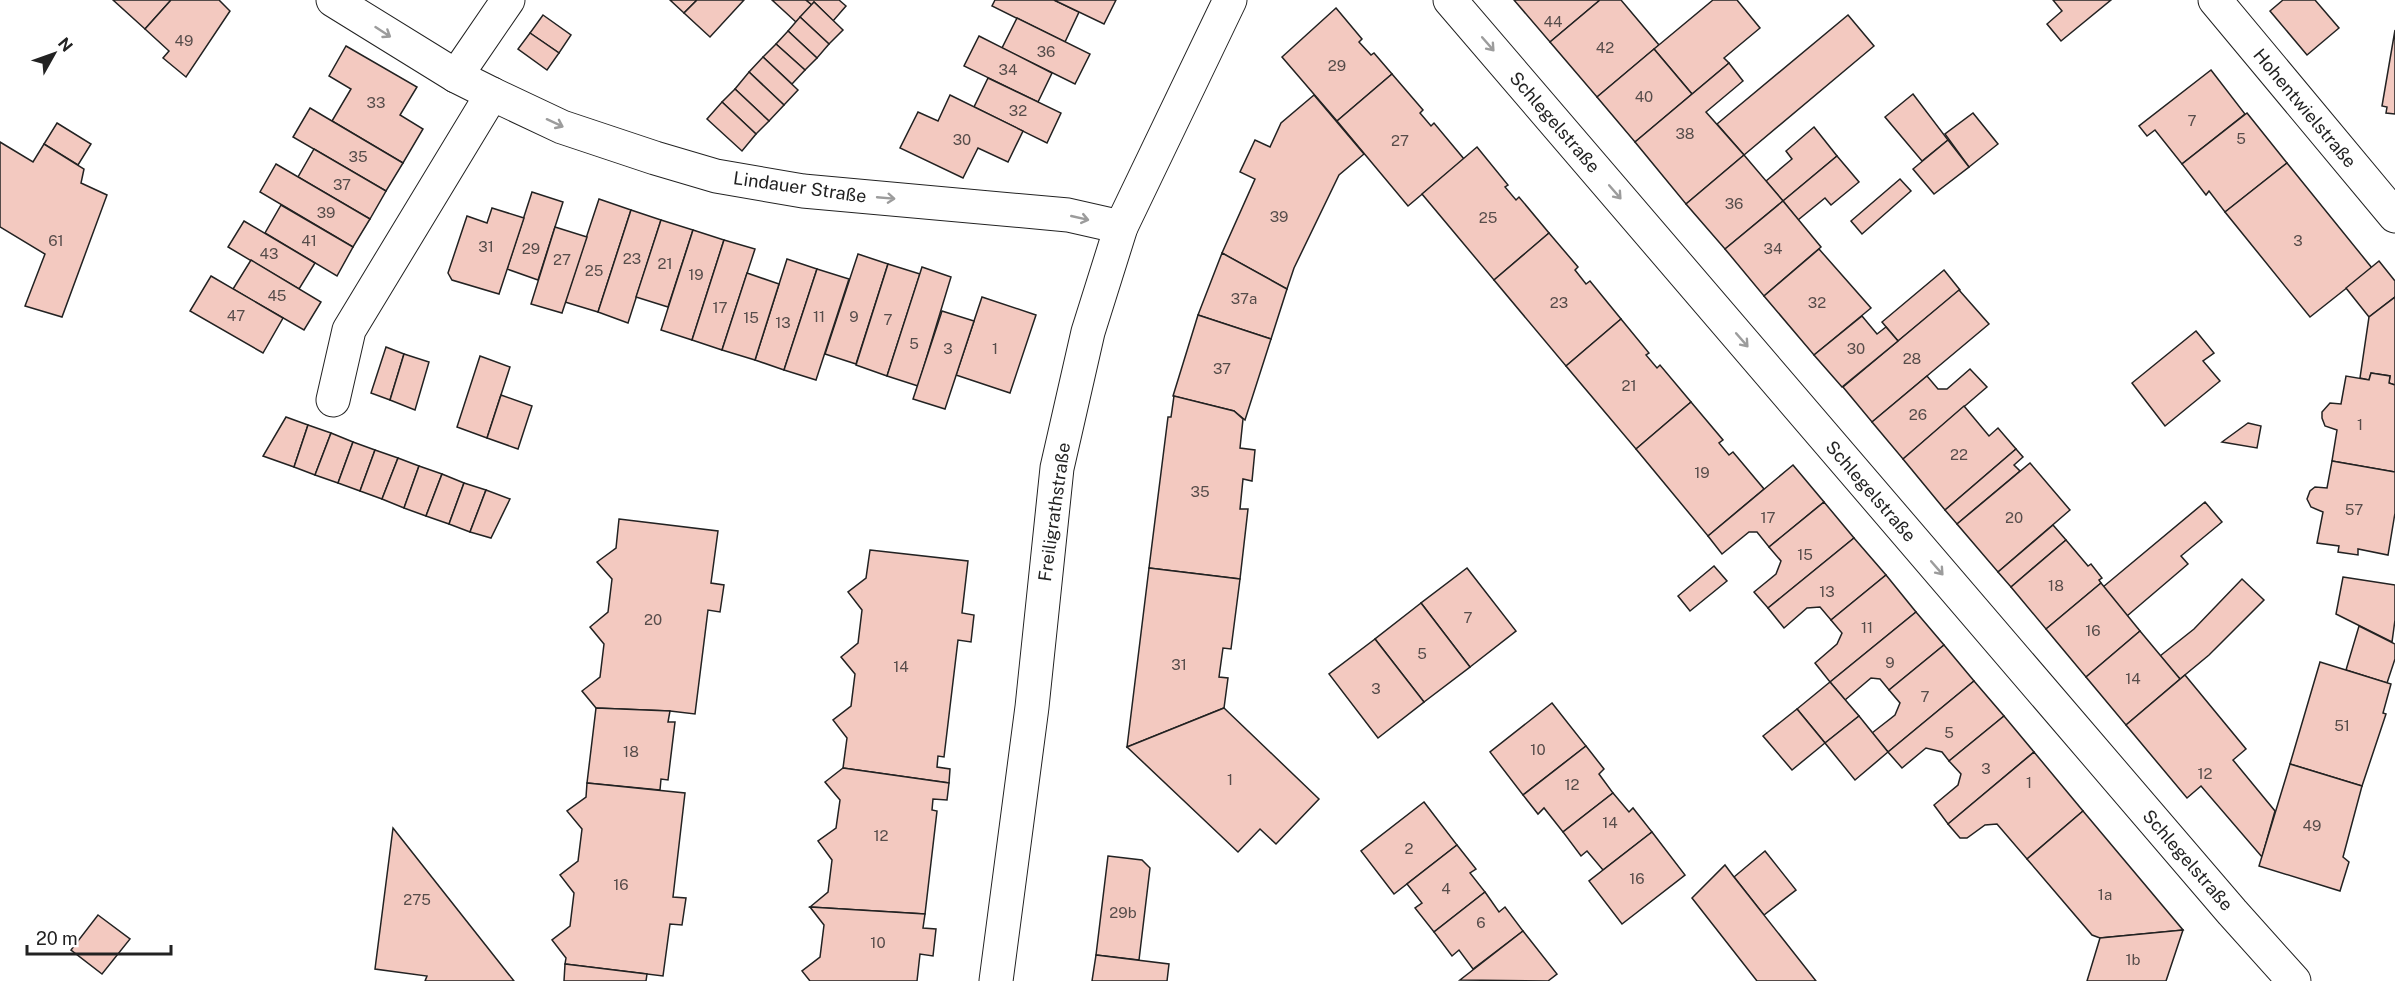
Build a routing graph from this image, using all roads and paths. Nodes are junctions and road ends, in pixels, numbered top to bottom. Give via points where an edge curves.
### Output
1 (333, 0) edge
2 (508, 0) edge
3 (1230, 0) edge
4 (1449, 0) edge
5 (2215, 0) edge
6 (456, 76) junction
7 (492, 94) junction
8 (2395, 216) edge
9 (1121, 227) junction
10 (333, 400) dead end
11 (996, 981) edge
12 (2294, 981) edge

1 -> 6 street, Lindauer Straße
2 - 6 street
3 - 9 street, Freiligrathstraße
4 -> 12 street, Schlegelstraße
5 - 8 street, Hohentwielstraße
6 - 7 street, Lindauer Straße
7 -> 9 street, Lindauer Straße via 562,127 716,176 803,191 1068,215
7 - 10 street via 348,330
9 - 11 street, Freiligrathstraße via 1088,332 1057,468 1032,707

